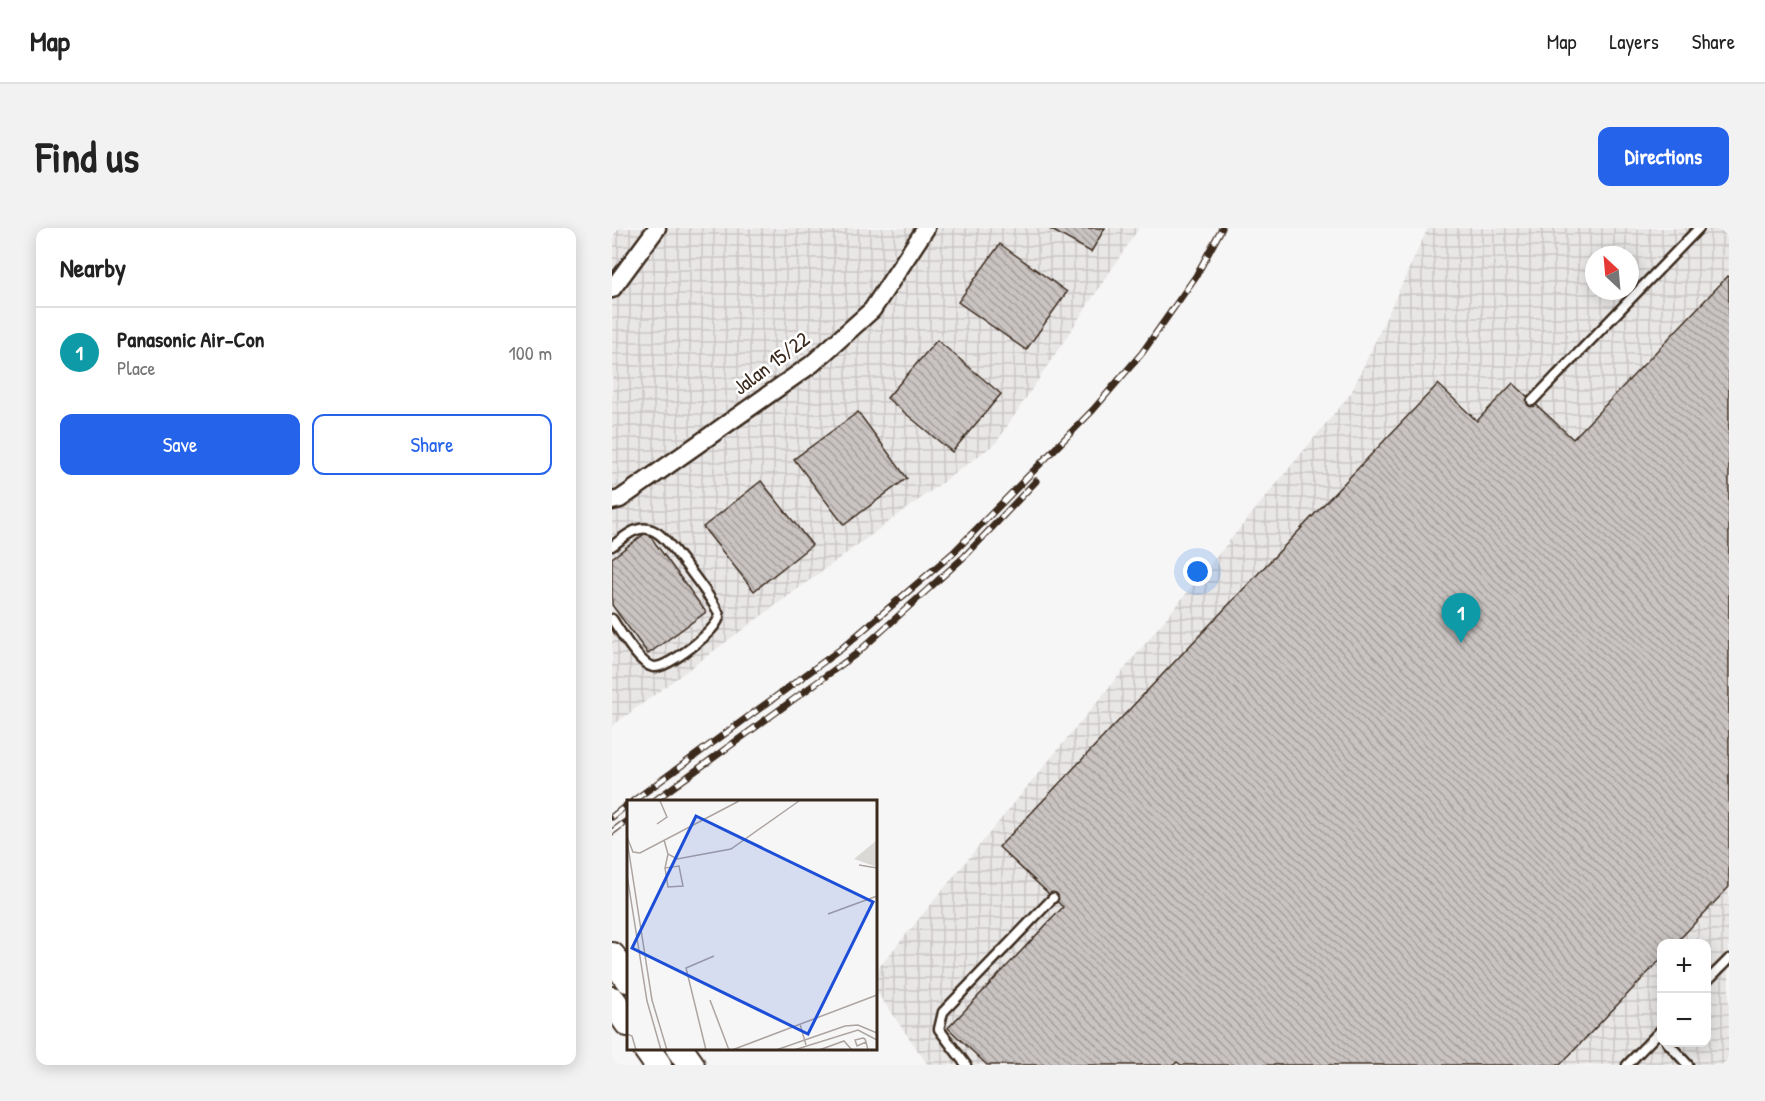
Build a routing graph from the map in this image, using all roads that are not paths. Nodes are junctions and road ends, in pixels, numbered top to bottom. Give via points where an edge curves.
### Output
1 (657, 228) edge
2 (926, 228) edge
3 (1699, 228) edge
4 (612, 289) edge
5 (1532, 400) dead end
6 (612, 501) edge
7 (612, 546) edge
8 (612, 619) edge
9 (1053, 898) dead end
10 (612, 956) edge
11 (1729, 959) edge
12 (627, 978) edge
13 (1711, 978) edge
14 (612, 1000) edge
15 (627, 1022) edge
16 (1657, 1035) edge
17 (1672, 1047) edge
18 (647, 1050) edge
19 (680, 1050) edge
20 (658, 1065) edge
21 (691, 1065) edge
22 (966, 1065) edge
23 (1628, 1065) edge
24 (1688, 1065) edge

1 - 4 street
2 - 6 street, Jalan 15/22 via 872,310 812,363
3 - 5 lane
7 - 8 lane via 632,532 647,528 659,534 704,588 718,609 719,618 715,626 673,661 653,667 644,662
9 - 22 lane via 943,1012 939,1029
10 - 12 main road
11 - 13 lane
14 - 15 main road
16 - 23 lane
17 - 24 lane
18 - 20 main road
19 - 21 main road

